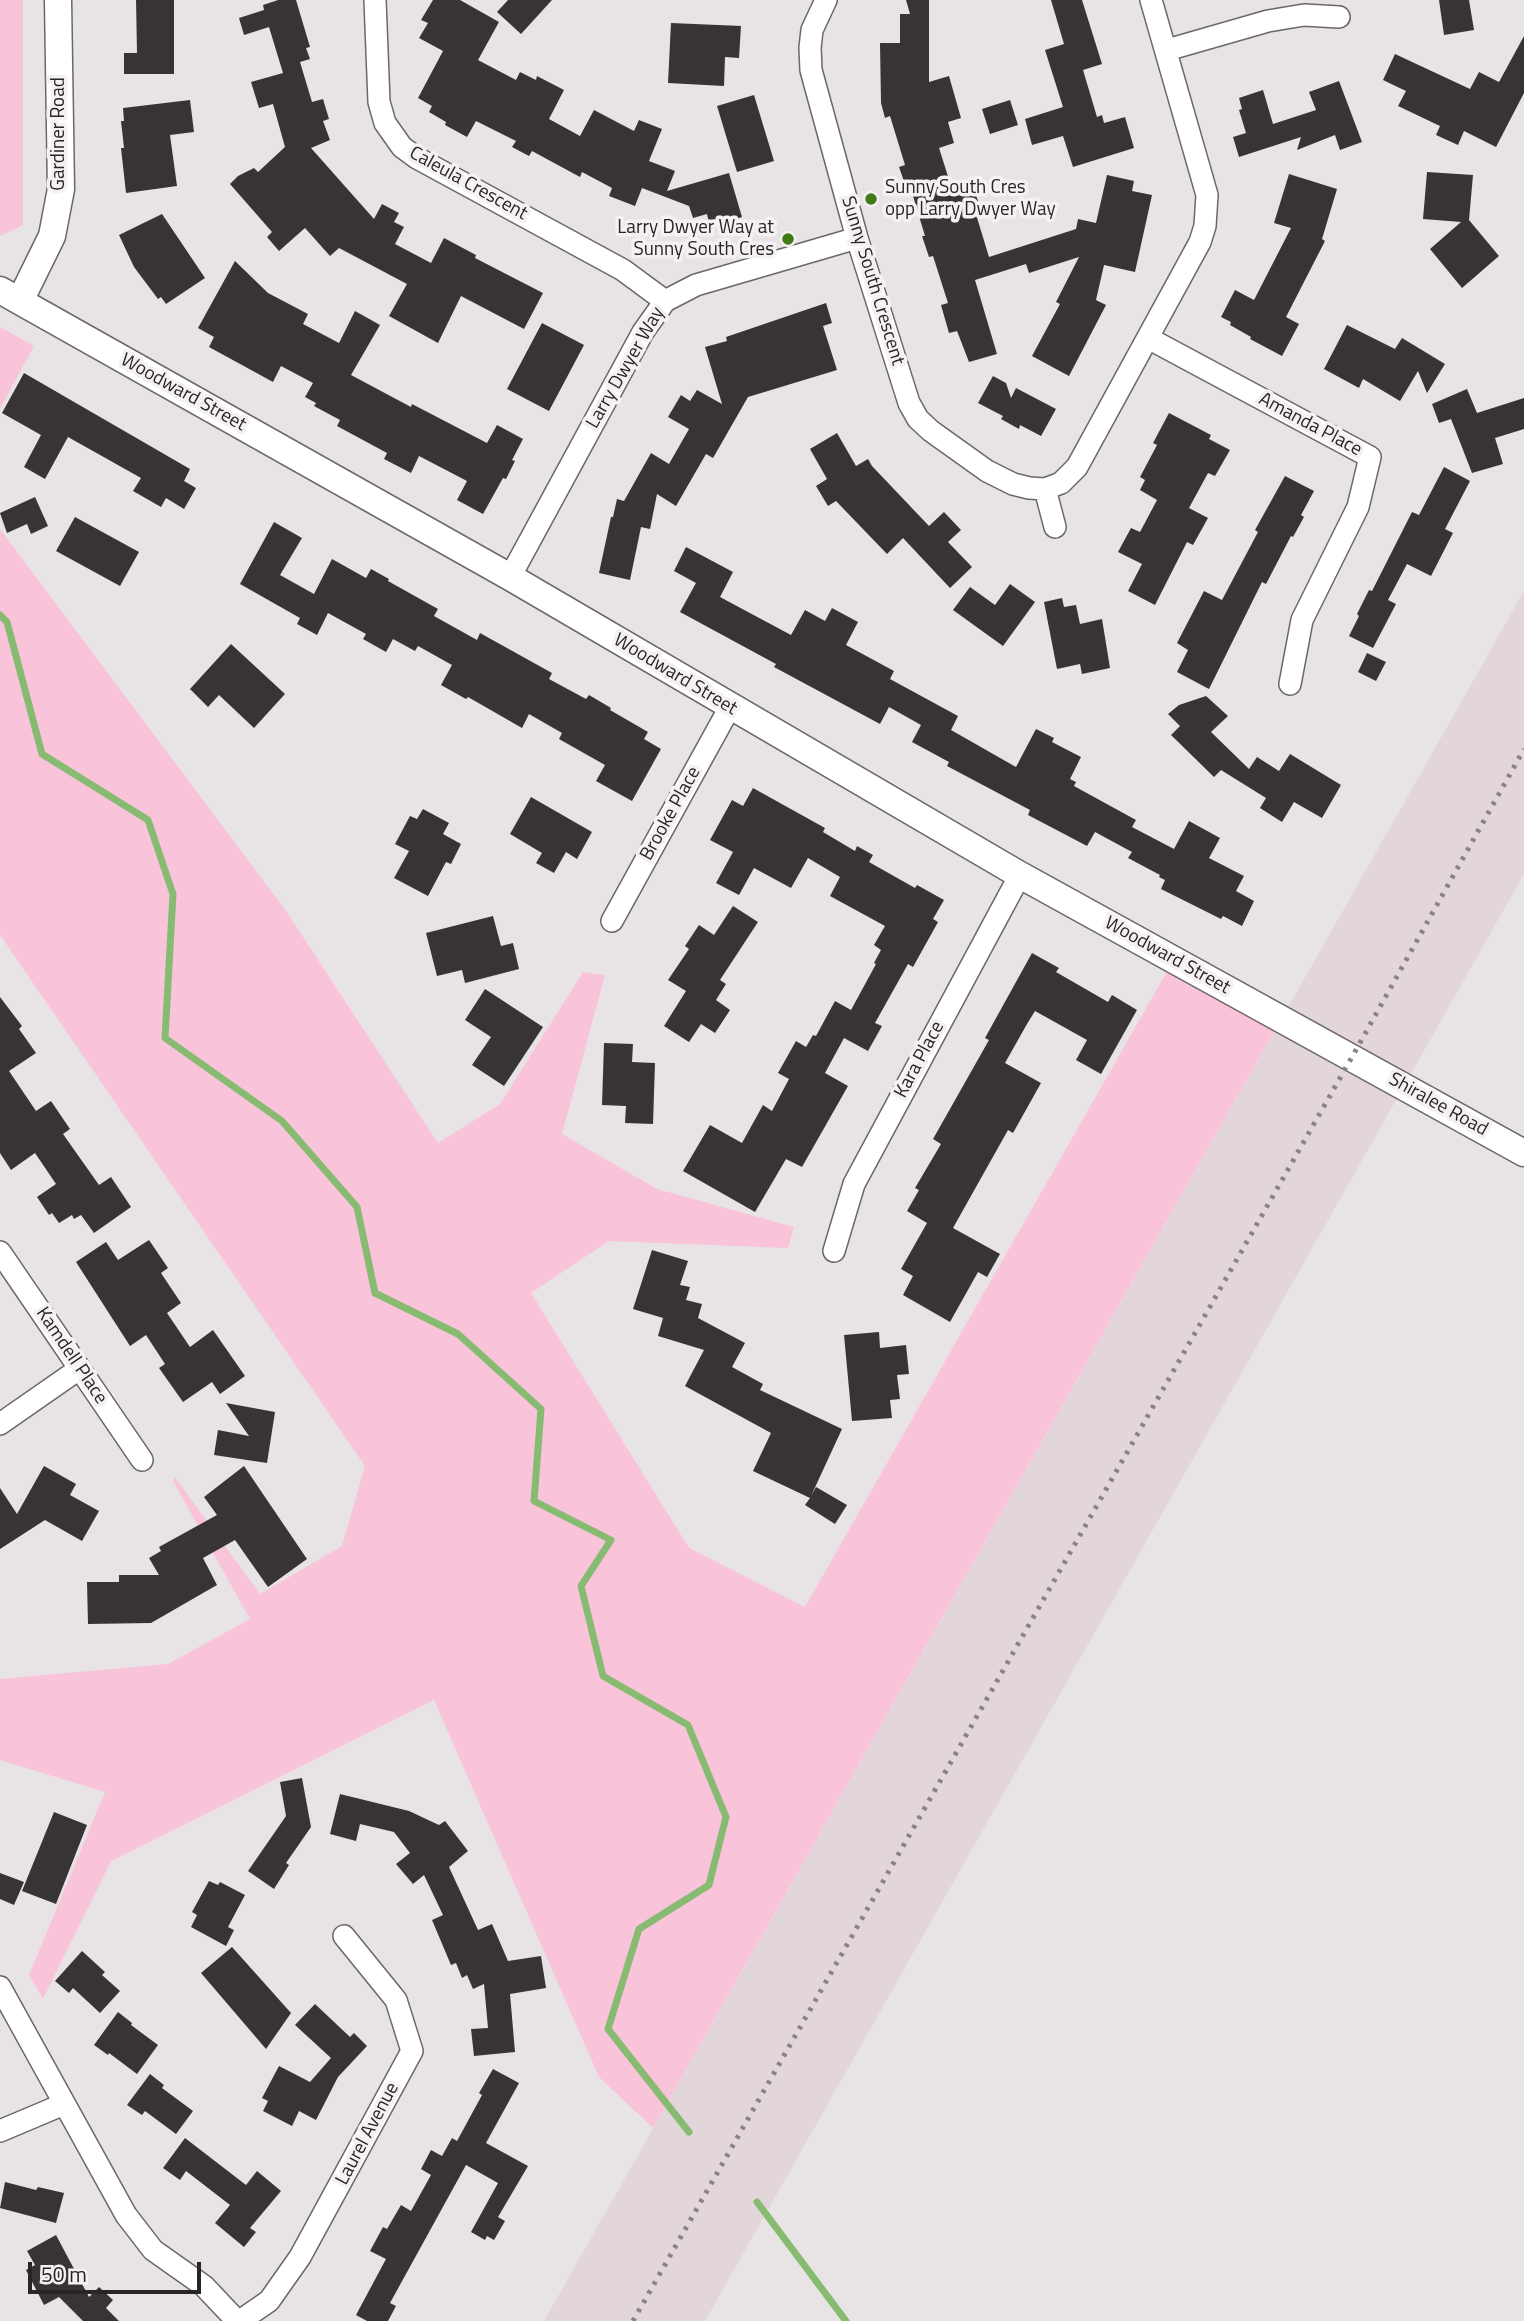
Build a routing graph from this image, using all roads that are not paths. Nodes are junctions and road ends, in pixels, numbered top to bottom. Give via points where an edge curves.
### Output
1 (58, 0) edge
2 (375, 0) edge
3 (826, 0) edge
4 (1151, 0) edge
5 (1339, 17) dead end
6 (1167, 50) junction
7 (857, 238) junction
8 (10, 296) edge
9 (664, 301) junction
10 (1148, 338) junction
11 (1045, 489) junction
12 (1055, 527) dead end
13 (510, 577) junction
14 (1290, 684) dead end
15 (730, 707) junction
16 (1020, 875) junction
17 (612, 921) dead end
18 (1352, 1057) joint
19 (1524, 1153) edge
20 (834, 1251) dead end
21 (0, 1252) edge
22 (79, 1369) junction
23 (0, 1423) edge
24 (142, 1460) dead end
25 (344, 1936) dead end
26 (0, 1987) edge
27 (64, 2104) junction
28 (0, 2131) edge
29 (239, 2321) edge

1 - 8 street, Gardiner Road via 61,189 52,236
2 - 9 street, Caleula Crescent via 379,103 385,123 402,147 622,270
3 - 7 street, Sunny South Crescent via 812,30 811,70
4 - 6 street
5 - 6 street via 1304,15 1268,21
6 - 10 street via 1207,209 1200,242
7 - 9 street, Larry Dwyer Way via 696,285
7 - 11 street, Sunny South Crescent via 918,419 987,471 1013,484
8 - 13 street, Woodward Street
9 - 13 street, Larry Dwyer Way
10 - 11 street via 1077,467 1061,483
10 - 14 street, Amanda Place via 1370,457 1358,508 1301,620
11 - 12 street
13 - 15 street, Woodward Street
15 - 16 street, Woodward Street
15 - 17 street, Brooke Place
16 - 18 street, Woodward Street
16 - 20 street, Kara Place via 854,1184
18 - 19 street, Shiralee Road
21 - 22 street, Kamdell Place
22 - 23 street
22 - 24 street, Kamdell Place
25 - 29 street, Laurel Avenue via 396,2000 412,2051 300,2257 269,2301
26 - 27 street, Laurel Avenue
27 - 28 street
27 - 29 street, Laurel Avenue via 126,2215 153,2250 204,2286

